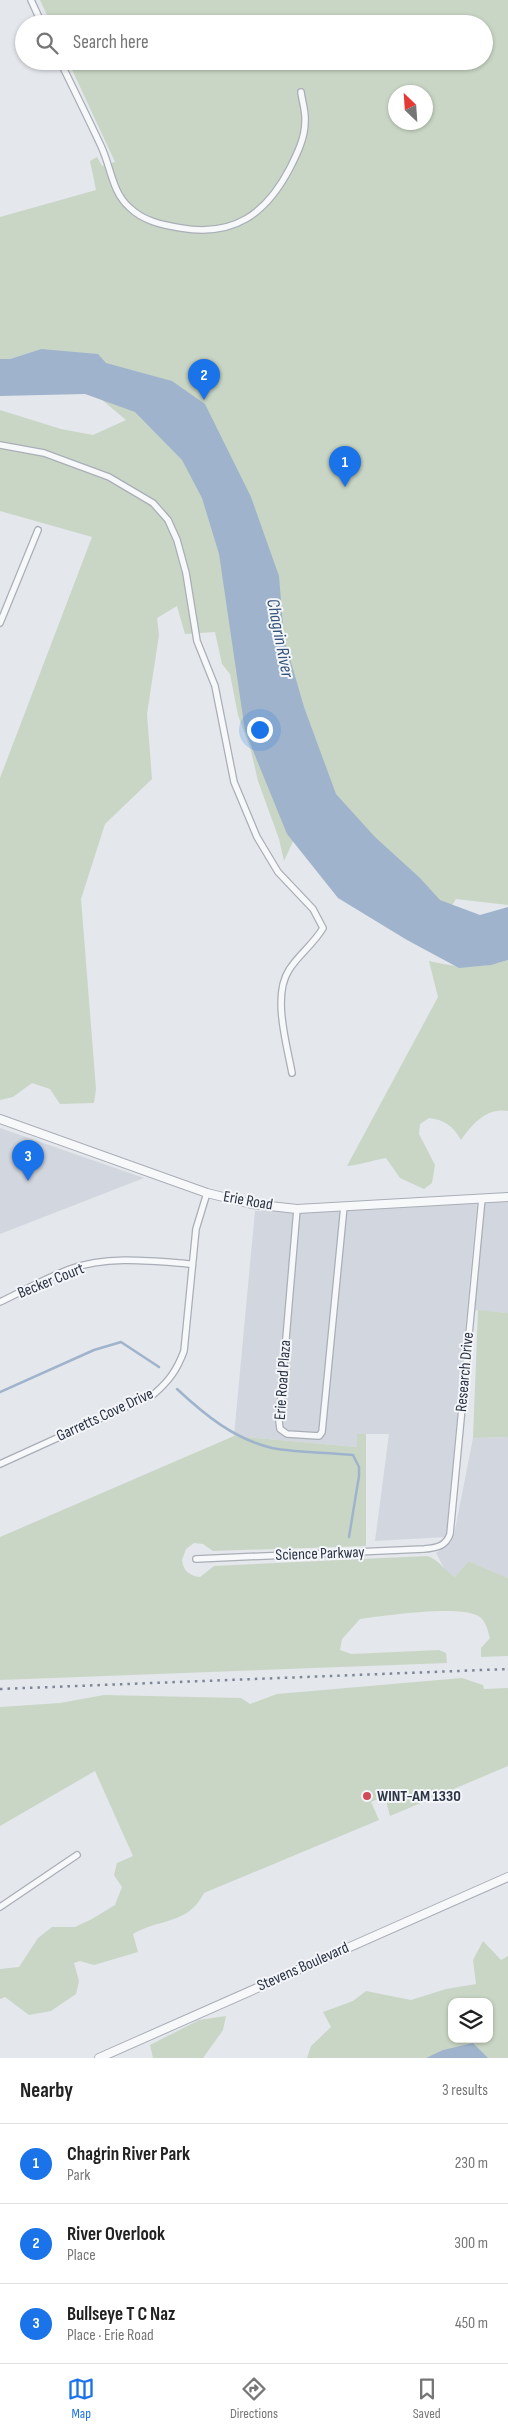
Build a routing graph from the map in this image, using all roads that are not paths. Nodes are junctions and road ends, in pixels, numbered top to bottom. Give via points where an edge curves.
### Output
1 (30, 0) edge
2 (38, 15) edge
3 (64, 70) edge
4 (301, 92) dead end
5 (0, 445) edge
6 (38, 530) dead end
7 (0, 624) edge
8 (292, 1073) dead end
9 (0, 1119) edge
10 (208, 1193) junction
11 (508, 1197) edge
12 (482, 1198) junction
13 (344, 1206) junction
14 (297, 1209) junction
15 (192, 1264) junction
16 (0, 1302) edge
17 (0, 1464) edge
18 (444, 1545) joint
19 (196, 1559) dead end
20 (77, 1855) dead end
21 (508, 1877) edge
22 (0, 1907) edge
23 (99, 2058) edge

1 - 2 street
3 - 4 street via 110,167 116,192 140,216 162,225 188,229 223,228 253,217 271,200 300,149 305,121
5 - 8 street via 44,453 108,478 154,504 168,520 186,573 198,641 215,686 234,782 256,838 278,872 313,909 323,928 289,970 282,988 283,1026
6 - 7 street
9 - 10 street, Erie Road
10 - 14 street, Erie Road via 252,1204
10 - 15 street, Garretts Cove Drive via 196,1229
11 - 12 street, Erie Road
12 - 13 street, Erie Road
12 - 18 street, Research Drive via 450,1534
13 - 14 street, Erie Road
13 - 14 street, Erie Road Plaza via 322,1432 319,1436 287,1434 280,1429 279,1421
15 - 16 street, Becker Court via 135,1260 86,1265 70,1269
15 - 17 street, Garretts Cove Drive via 184,1351 169,1381 154,1394
18 - 19 street, Science Parkway via 424,1550
20 - 22 street
21 - 23 street, Stevens Boulevard

